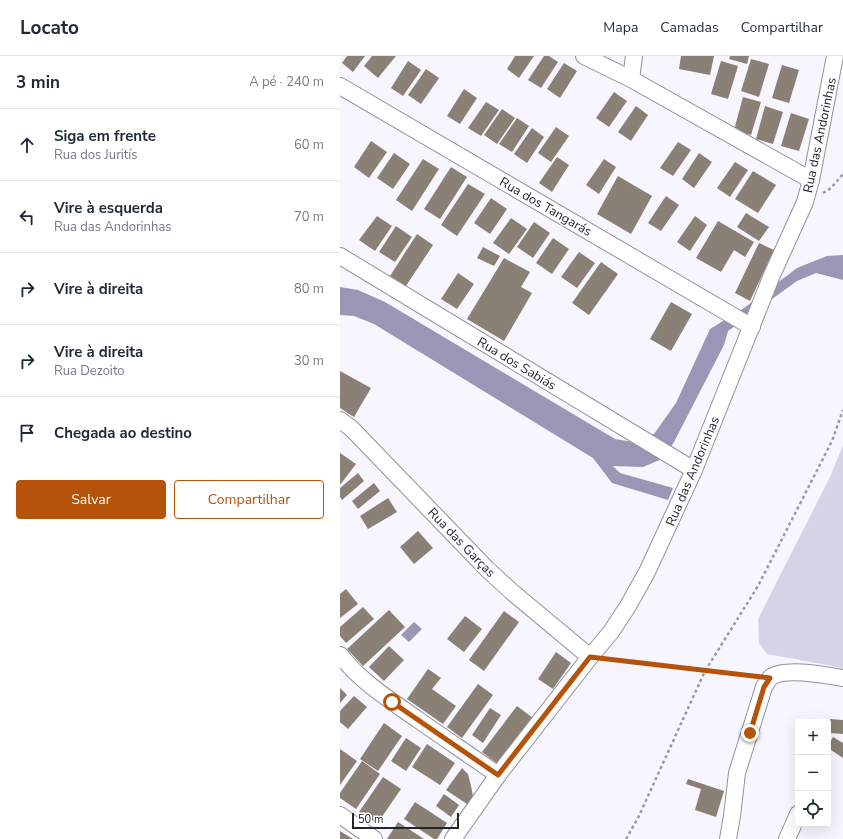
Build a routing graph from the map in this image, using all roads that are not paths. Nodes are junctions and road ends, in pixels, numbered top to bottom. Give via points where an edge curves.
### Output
1 (584, 56) edge
2 (634, 56) edge
3 (835, 56) edge
4 (630, 79) junction
5 (340, 86) edge
6 (811, 180) junction
7 (340, 256) edge
8 (752, 326) junction
9 (340, 420) edge
10 (694, 470) junction
11 (340, 655) edge
12 (590, 657) junction
13 (843, 678) edge
14 (498, 775) junction
15 (340, 815) edge
16 (795, 821) edge
17 (374, 839) edge
18 (453, 839) edge
19 (728, 839) edge
20 (787, 839) edge

1 - 4 street
2 - 4 street
3 - 6 street, Rua das Andorinhas
4 - 6 street
5 - 8 street, Rua dos Tangarás
6 - 8 street, Rua das Andorinhas via 805,202
7 - 10 street, Rua dos Sabiás
8 - 10 street, Rua das Andorinhas
9 - 12 street, Rua das Garças via 362,439 487,569
10 - 12 street, Rua das Andorinhas via 639,586 611,632
11 - 14 street via 348,666 392,702
12 - 14 street, Rua das Andorinhas
13 - 19 street via 811,673 780,674 770,678 764,687 737,773
14 - 18 street, Rua das Andorinhas
15 - 17 street
16 - 20 street

